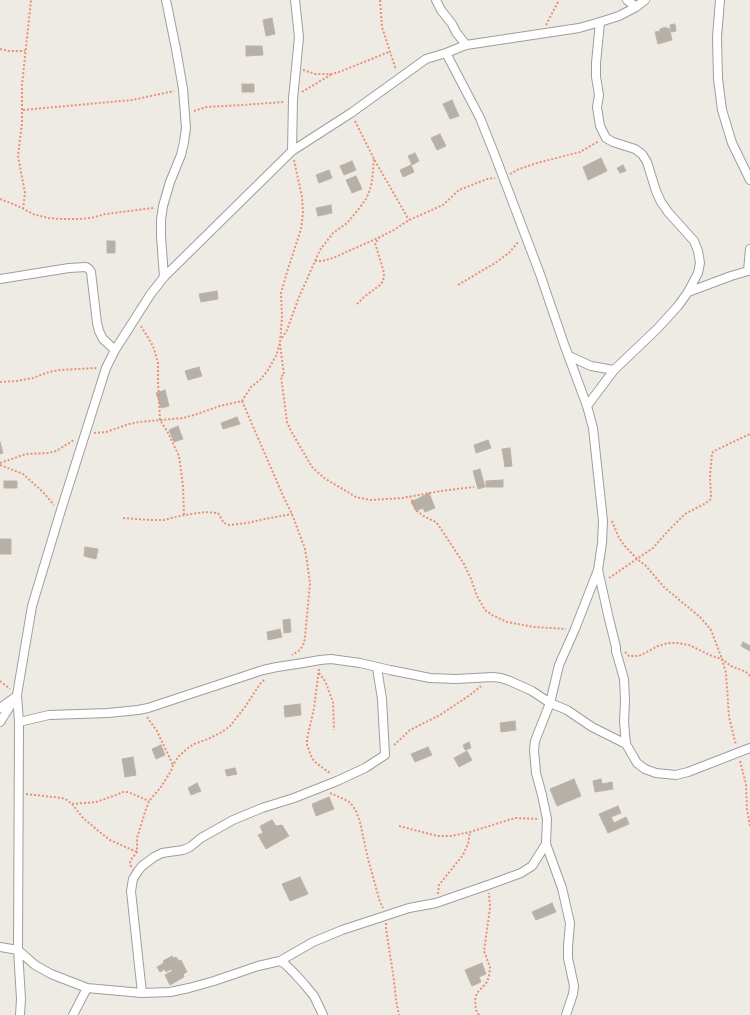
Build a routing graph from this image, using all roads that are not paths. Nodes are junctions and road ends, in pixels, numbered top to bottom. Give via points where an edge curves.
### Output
1 (166, 0) edge
2 (295, 0) edge
3 (436, 0) edge
4 (627, 0) edge
5 (645, 0) edge
6 (720, 0) edge
7 (636, 7) junction
8 (600, 22) junction
9 (466, 45) junction
10 (446, 53) junction
11 (292, 151) junction
12 (750, 180) edge
13 (750, 249) edge
14 (749, 271) edge
15 (164, 277) junction
16 (0, 279) edge
17 (688, 292) junction
18 (115, 350) junction
19 (569, 356) junction
20 (614, 370) junction
21 (587, 406) junction
22 (598, 570) junction
23 (377, 668) junction
24 (17, 695) junction
25 (550, 703) junction
26 (0, 708) edge
27 (0, 722) edge
28 (19, 722) junction
29 (626, 744) junction
30 (750, 748) edge
31 (546, 844) junction
32 (0, 947) edge
33 (18, 950) junction
34 (280, 961) junction
35 (87, 988) junction
36 (142, 993) junction
37 (20, 1015) edge
38 (73, 1015) edge
39 (324, 1015) edge
40 (566, 1015) edge

1 - 15 street via 183,89 186,128 181,155 163,206 161,236
2 - 11 street via 299,37 293,99
3 - 9 street via 440,10
4 - 7 street
5 - 7 street
6 - 12 street via 717,37 722,110 732,142
7 - 8 street
8 - 9 street via 579,28
8 - 17 street via 596,63 600,126 606,138 642,154 661,202 694,241 700,263
9 - 10 street
10 - 11 street via 426,60
10 - 19 street via 480,118 504,177
11 - 15 street
13 - 14 street
14 - 17 street
15 - 18 street
16 - 18 street via 86,267 91,272 99,332
17 - 20 street via 658,329
18 - 24 street via 106,368 32,606
19 - 20 street via 591,366
19 - 21 street
20 - 21 street
21 - 22 street via 593,428 603,520
22 - 25 street via 558,665
22 - 29 street via 624,679
23 - 25 street via 430,678 501,678 532,691
23 - 28 street via 360,663 320,660 263,670 138,710 49,715
23 - 36 street via 382,699 385,755 337,781 233,820 190,847 162,853 142,866 133,879 131,891
24 - 26 street
24 - 27 street
24 - 28 street
25 - 29 street
25 - 31 street via 534,750 536,773 547,819
28 - 33 street
29 - 30 street via 637,763 645,769 666,775 688,772
31 - 34 street via 532,866 521,873 436,903 408,908 342,930 313,942
31 - 40 street via 562,888 570,923 568,958 574,986
32 - 33 street
33 - 35 street via 35,965 51,974
33 - 37 street
34 - 36 street via 189,988
34 - 39 street via 296,974 314,996
35 - 36 street
35 - 38 street

